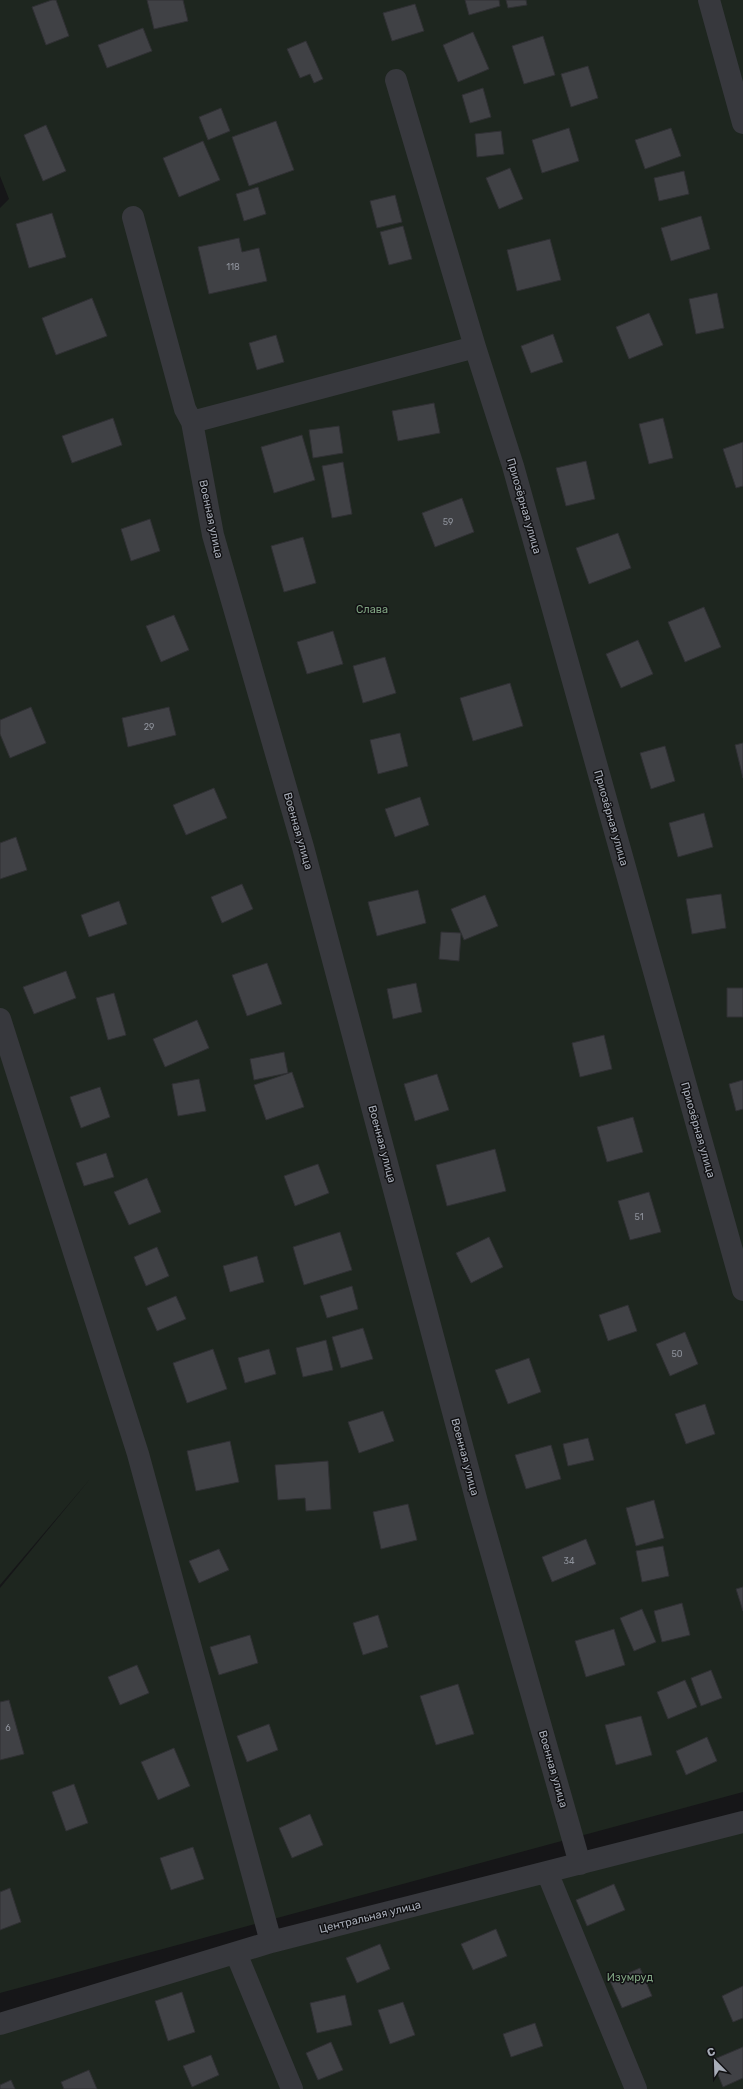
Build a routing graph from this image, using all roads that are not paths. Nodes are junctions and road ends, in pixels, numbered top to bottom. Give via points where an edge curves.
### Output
1 (709, 0) edge
2 (396, 80) dead end
3 (743, 123) edge
4 (133, 217) dead end
5 (475, 347) junction
6 (192, 422) junction
7 (0, 1019) edge
8 (743, 1290) edge
9 (743, 1822) edge
10 (580, 1864) junction
11 (547, 1872) junction
12 (272, 1942) junction
13 (236, 1953) junction
14 (0, 2024) edge
15 (292, 2089) edge
16 (636, 2089) edge

1 - 3 street
2 - 5 street, Приозёрная улица
4 - 6 street, Военная улица via 185,409
5 - 6 street
5 - 8 street, Приозёрная улица via 513,466
6 - 10 street, Военная улица via 213,534 302,847 478,1506
7 - 12 street via 138,1454
9 - 10 street, Центральная улица
10 - 11 street, Центральная улица
11 - 12 street, Центральная улица
11 - 16 street
12 - 13 street, Центральная улица
13 - 14 street, Центральная улица
13 - 15 street

